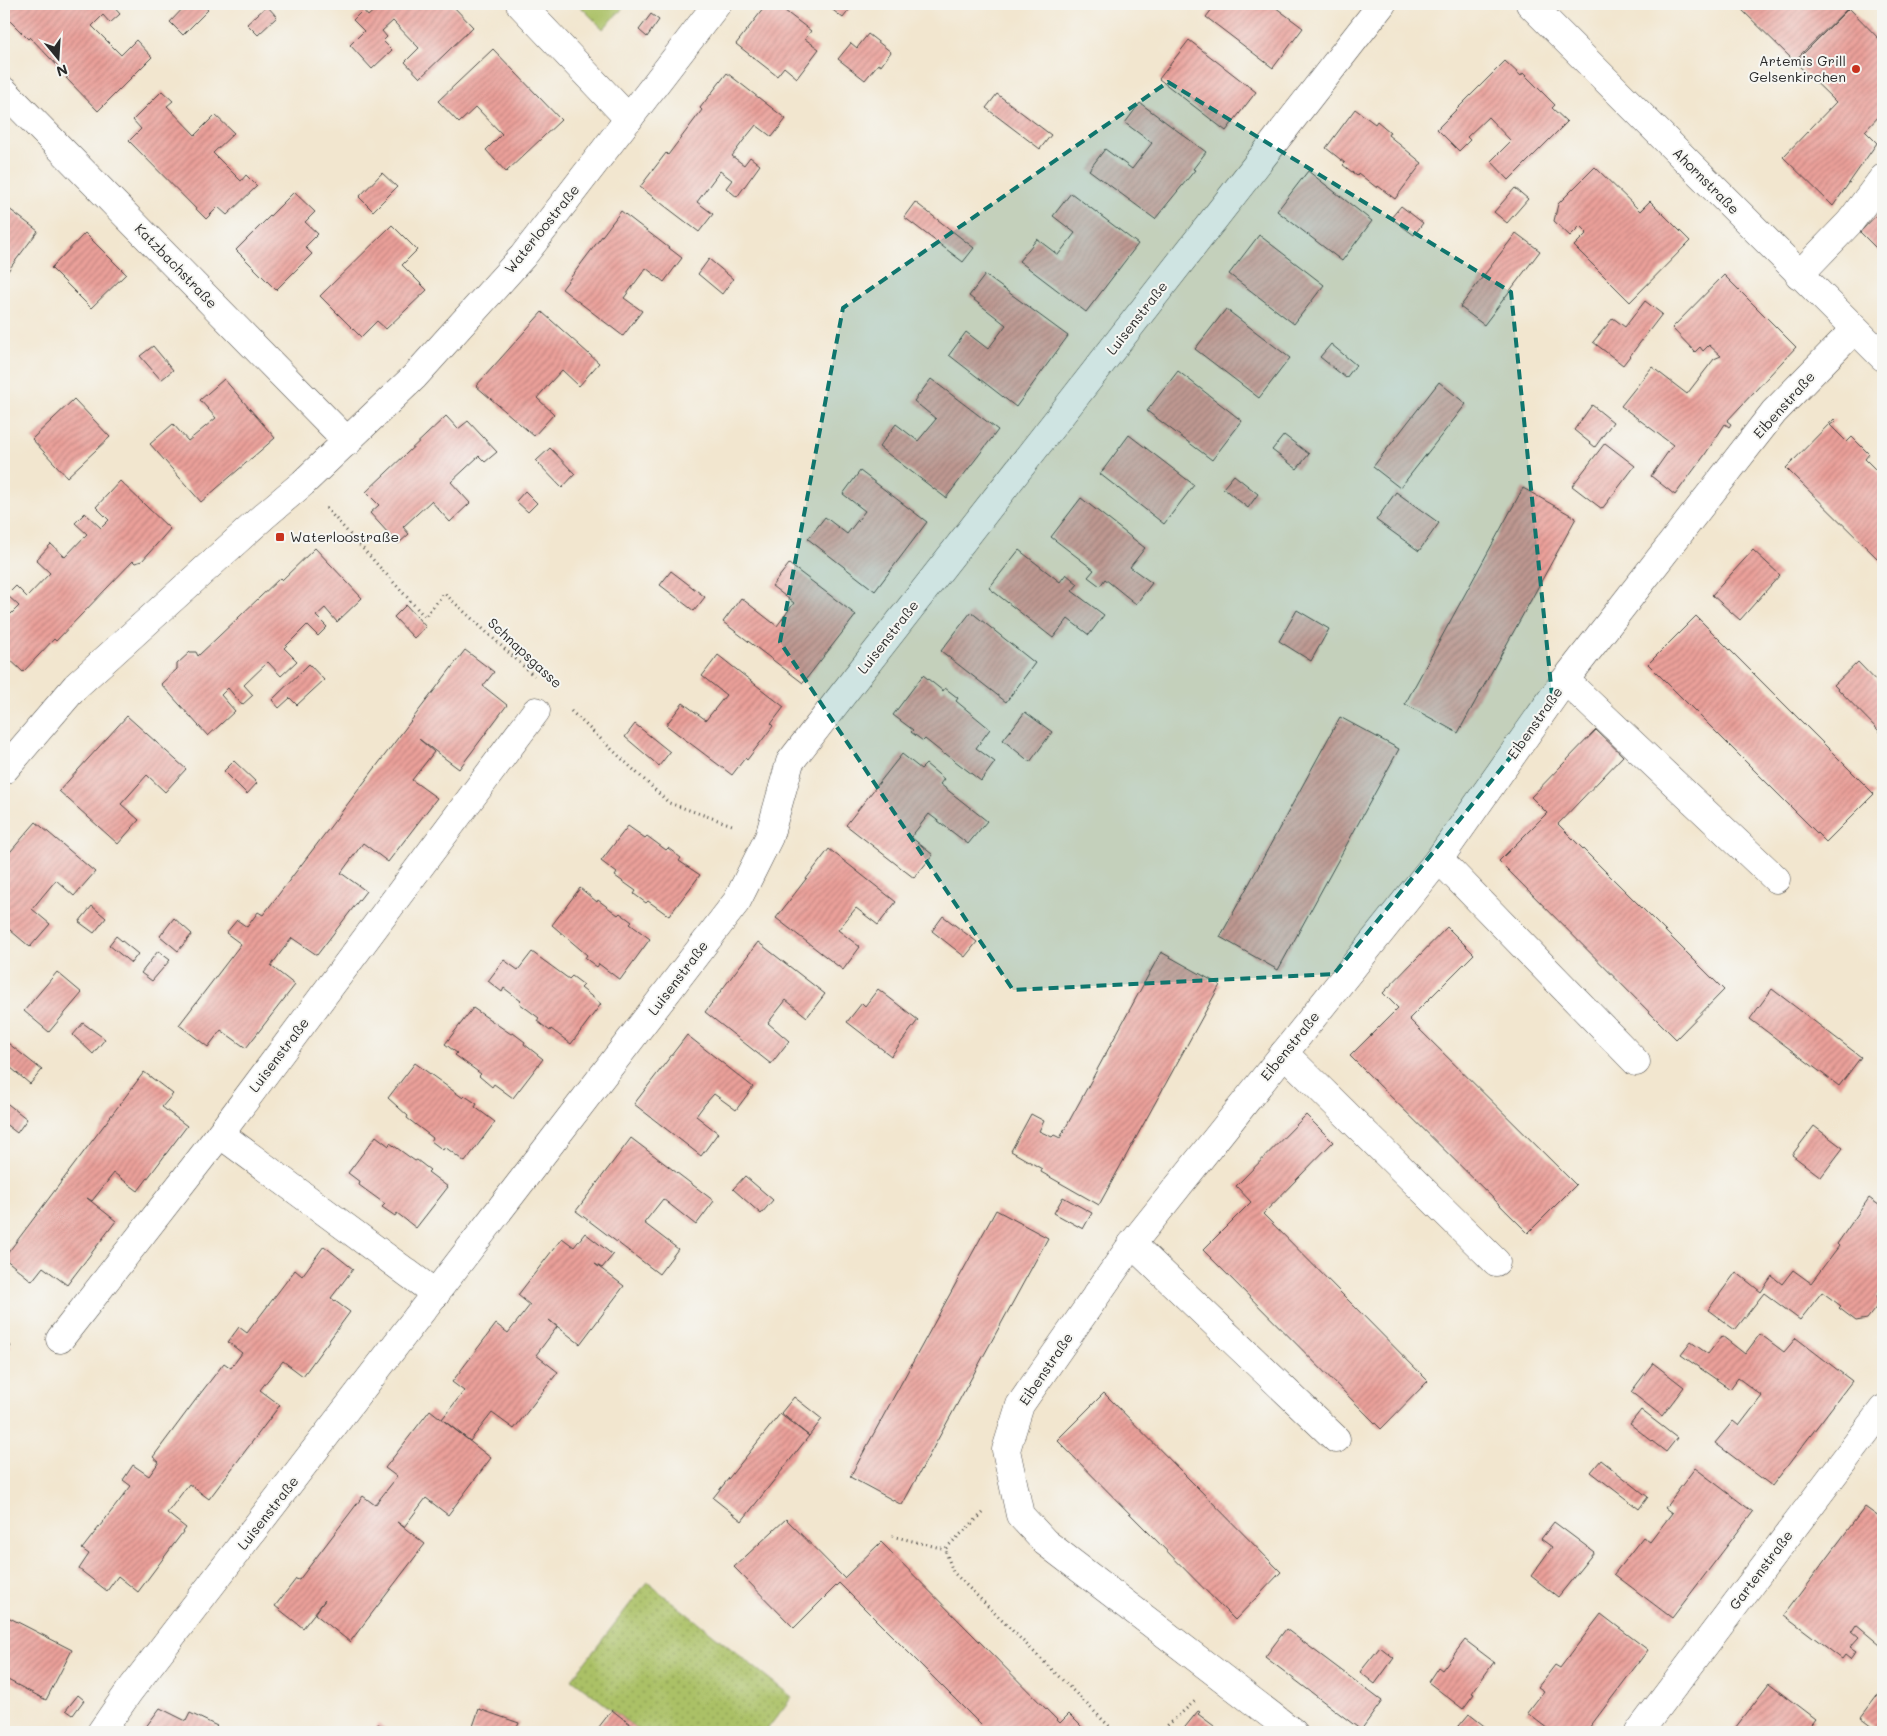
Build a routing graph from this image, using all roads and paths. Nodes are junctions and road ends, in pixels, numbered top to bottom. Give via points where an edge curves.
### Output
1 (520, 4) edge
2 (717, 4) edge
3 (1382, 4) edge
4 (1530, 4) edge
5 (4, 90) edge
6 (629, 119) junction
7 (1883, 178) edge
8 (1799, 275) junction
9 (1854, 330) junction
10 (1883, 357) edge
11 (348, 442) junction
12 (304, 483) junction
13 (1565, 680) junction
14 (539, 681) dead end
15 (568, 708) dead end
16 (536, 711) dead end
17 (4, 770) edge
18 (769, 837) junction
19 (1439, 860) junction
20 (1776, 879) dead end
21 (1284, 1053) junction
22 (1636, 1062) dead end
23 (220, 1134) junction
24 (1132, 1244) junction
25 (1496, 1262) dead end
26 (436, 1294) junction
27 (60, 1339) dead end
28 (1883, 1409) edge
29 (1336, 1439) dead end
30 (1014, 1484) junction
31 (892, 1536) dead end
32 (945, 1548) junction
33 (1221, 1678) junction
34 (101, 1732) edge
35 (1115, 1732) edge
36 (1160, 1732) edge
37 (1293, 1732) edge
38 (1639, 1732) edge

1 - 6 street
2 - 6 street, Waterloostraße
3 - 18 street, Luisenstraße via 790,762
4 - 8 street, Ahornstraße
5 - 11 street, Katzbachstraße
6 - 11 street, Waterloostraße via 523,256 414,377
7 - 8 street via 1850,222
8 - 9 street, Ahornstraße
9 - 10 street, Ahornstraße
9 - 13 street, Eibenstraße via 1774,412
11 - 12 street, Waterloostraße
12 - 14 path, Schnapsgasse via 425,617 444,593
12 - 17 street, Waterloostraße via 76,686
13 - 19 street, Eibenstraße
13 - 20 street
15 - 18 path via 669,803
16 - 23 street, Luisenstraße
18 - 26 street, Luisenstraße via 737,901
19 - 21 street, Eibenstraße
19 - 22 street
21 - 24 street, Eibenstraße
21 - 25 street
23 - 26 street
23 - 27 street, Luisenstraße
24 - 29 street
24 - 30 street, Eibenstraße via 1020,1405 1006,1450
26 - 34 street, Luisenstraße
28 - 38 street, Gartenstraße
30 - 32 path
30 - 33 street, Eibenstraße via 1020,1515 1045,1542
31 - 32 path
32 - 35 path via 953,1572
33 - 36 path
33 - 37 street, Eibenstraße

